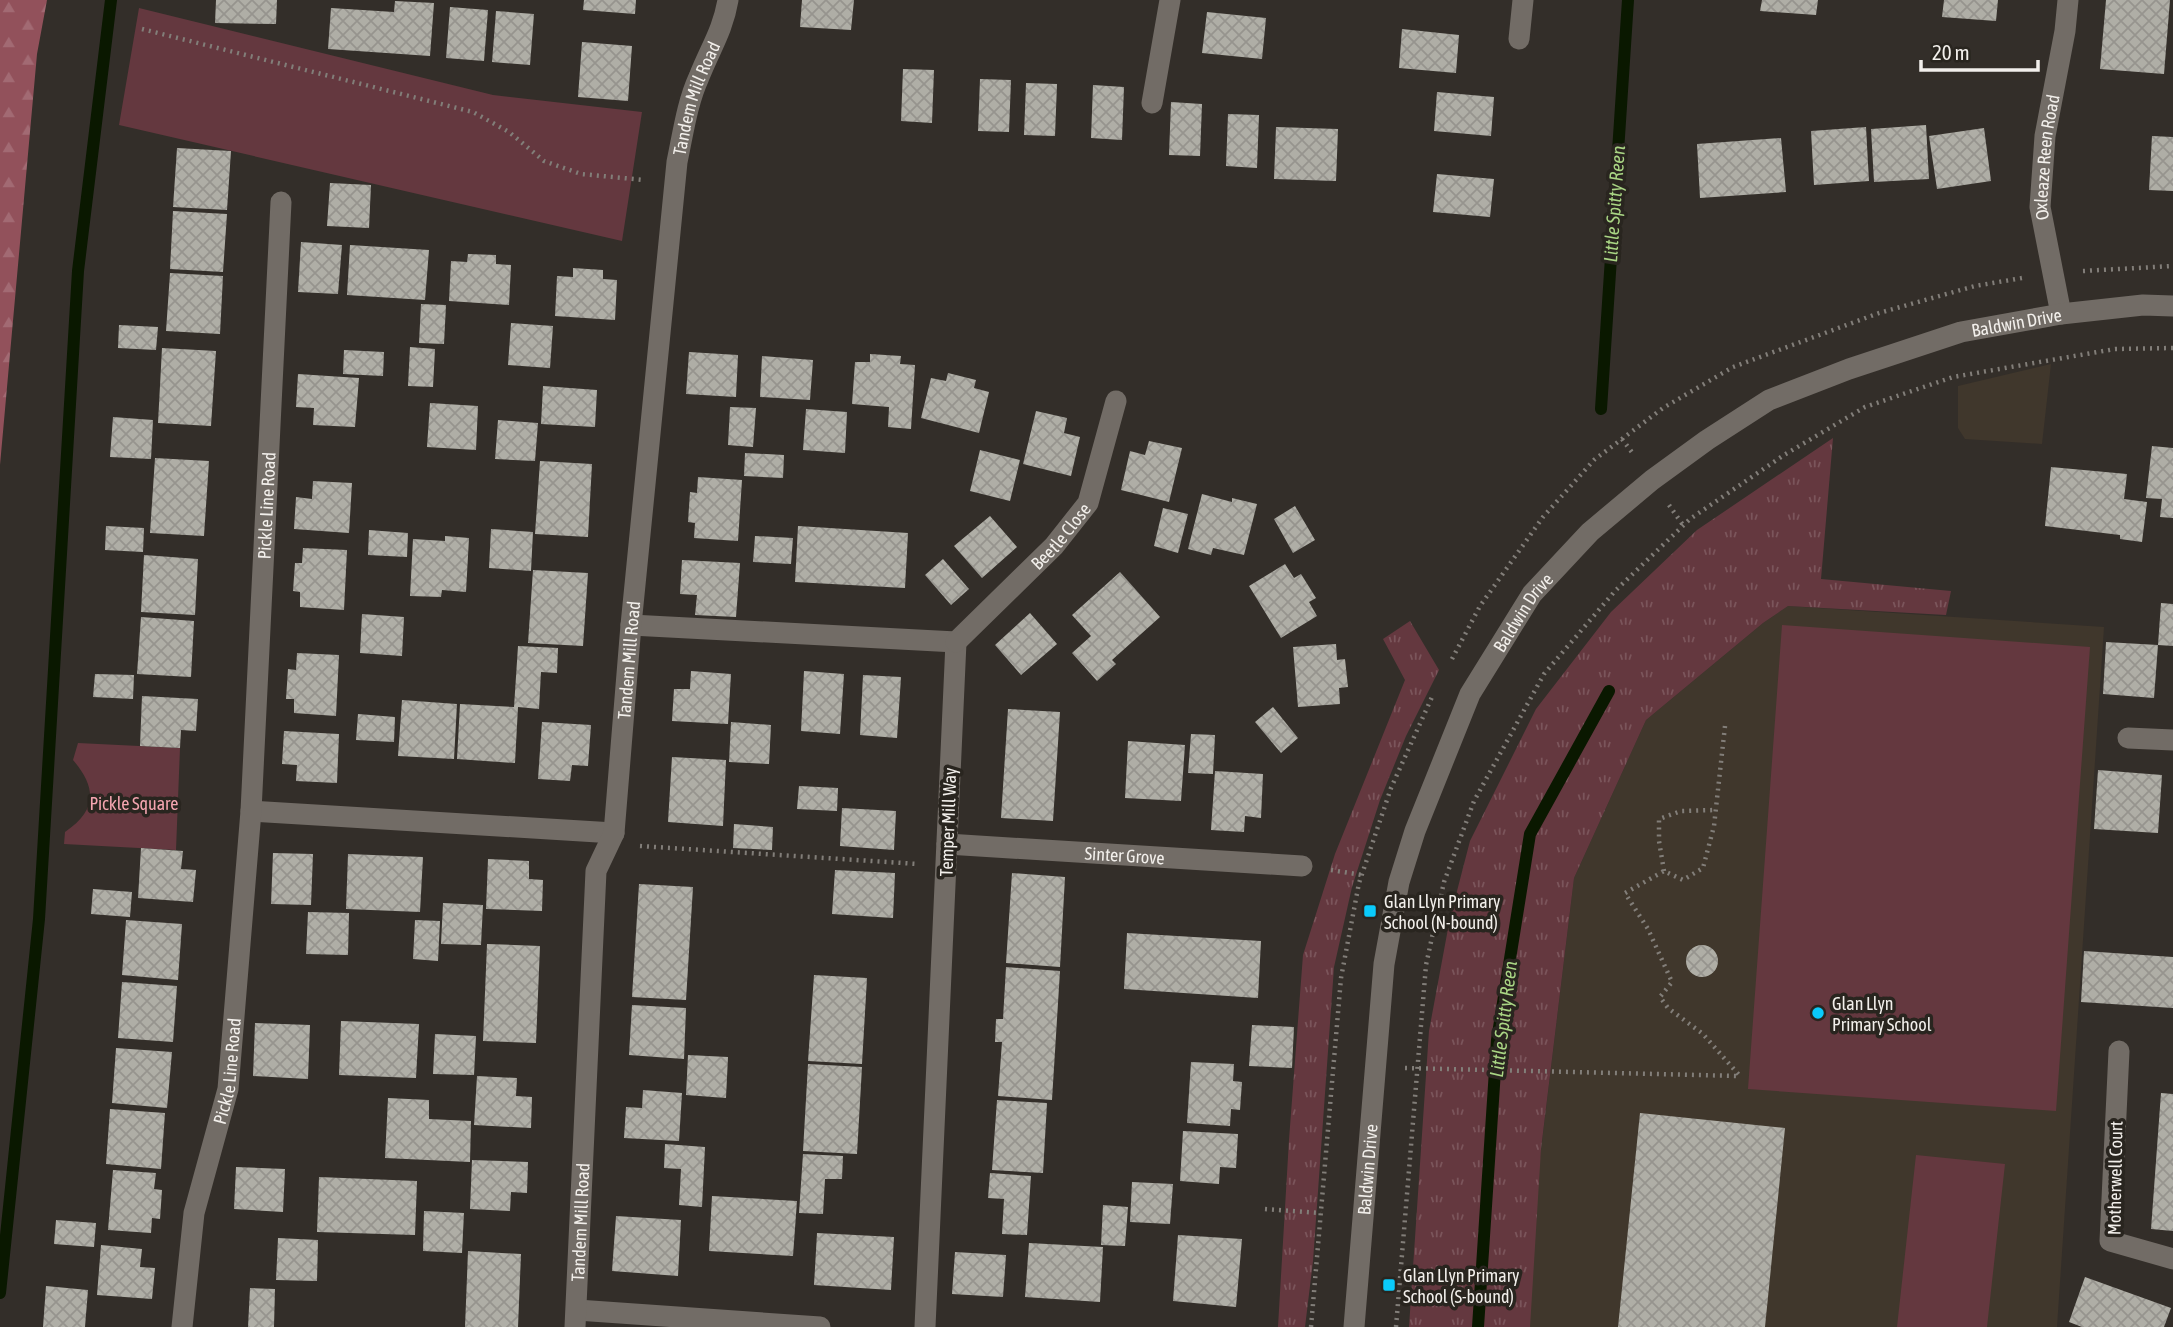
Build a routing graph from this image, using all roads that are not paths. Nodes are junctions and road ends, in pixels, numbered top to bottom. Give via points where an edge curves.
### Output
1 (728, 0) edge
2 (1170, 0) edge
3 (1522, 0) edge
4 (2068, 0) edge
5 (1519, 38) dead end
6 (1152, 103) dead end
7 (281, 202) dead end
8 (2173, 306) edge
9 (2061, 314) junction
10 (1116, 401) dead end
11 (631, 625) junction
12 (956, 642) junction
13 (2128, 737) dead end
14 (2173, 740) edge
15 (251, 811) junction
16 (611, 839) junction
17 (947, 844) junction
18 (1302, 866) dead end
19 (2119, 1051) dead end
20 (2173, 1259) edge
21 (576, 1318) edge
22 (182, 1327) edge
23 (820, 1327) edge
24 (925, 1327) edge
25 (1354, 1327) edge

1 - 11 street, Tandem Mill Road via 724,23 686,116 677,162
2 - 6 street
3 - 5 street
4 - 9 street, Oxleaze Reen Road via 2045,136 2040,207
7 - 15 street, Pickle Line Road
8 - 9 street, Baldwin Drive
9 - 25 street, Baldwin Drive via 1961,332 1769,400 1652,480 1590,532 1532,594 1470,694 1399,882 1384,964
10 - 12 street, Beetle Close via 1088,503 1054,546
11 - 12 street
11 - 16 street, Tandem Mill Road
12 - 17 street, Temper Mill Way
13 - 14 street
15 - 16 street
15 - 22 street, Pickle Line Road via 228,1089 194,1213
16 - 21 street, Tandem Mill Road via 596,871
17 - 18 street, Sinter Grove
17 - 24 street, Temper Mill Way
19 - 20 street, Motherwell Court via 2110,1241
21 - 23 street

